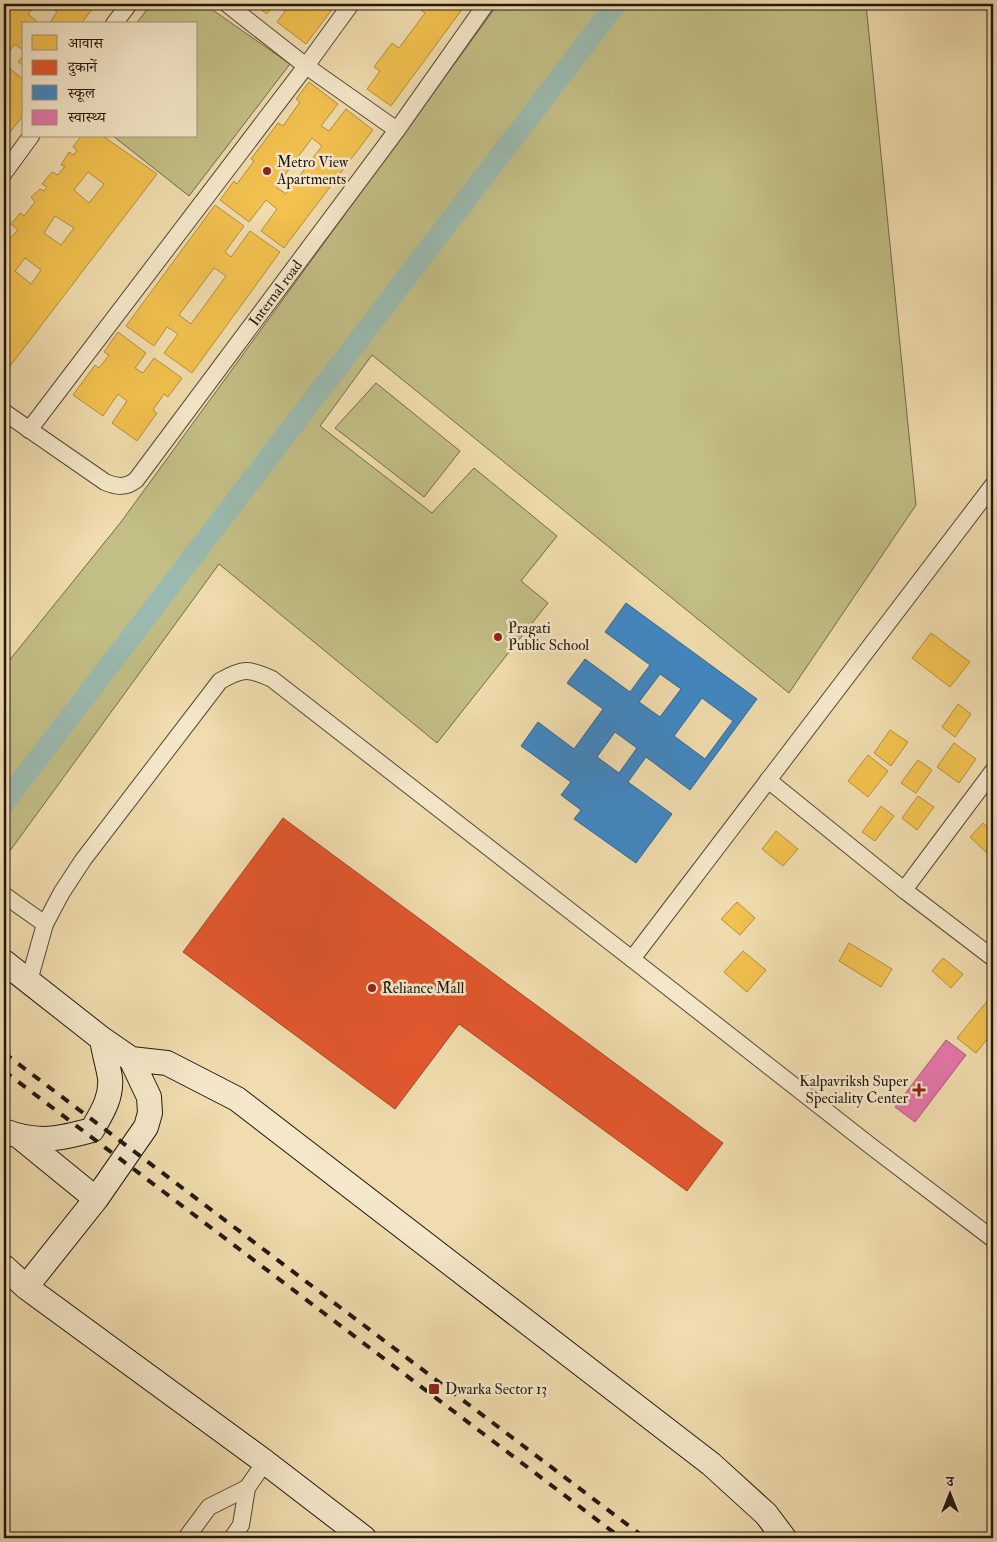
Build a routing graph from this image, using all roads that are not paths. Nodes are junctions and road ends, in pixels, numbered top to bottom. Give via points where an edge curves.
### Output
1 (129, 4) edge
2 (227, 4) edge
3 (351, 4) edge
4 (486, 4) edge
5 (116, 22) edge
6 (306, 66) junction
7 (397, 130) junction
8 (30, 138) edge
9 (4, 173) edge
10 (4, 412) edge
11 (29, 430) junction
12 (993, 485) edge
13 (993, 771) edge
14 (768, 780) junction
15 (904, 890) junction
16 (4, 895) edge
17 (45, 924) junction
18 (993, 958) edge
19 (632, 959) junction
20 (4, 962) edge
21 (29, 981) junction
22 (102, 1039) junction
23 (131, 1059) junction
24 (12, 1134) edge
25 (96, 1200) junction
26 (993, 1239) edge
27 (4, 1267) edge
28 (26, 1287) junction
29 (265, 1462) junction
30 (247, 1488) junction
31 (186, 1538) edge
32 (232, 1538) edge
33 (364, 1538) edge
34 (784, 1538) edge

1 - 5 street
2 - 6 street
3 - 6 street
4 - 7 street, Internal road
6 - 7 street
6 - 11 street
7 - 11 street, Internal road via 136,480 122,487 105,482
8 - 9 street
10 - 11 street, Internal road
12 - 14 street
13 - 15 street
14 - 15 street
14 - 19 street
15 - 18 street
16 - 17 street
17 - 19 street via 83,860 220,681 235,672 253,670 272,679
17 - 21 street
19 - 26 street
20 - 21 street
21 - 22 street
22 - 23 street
22 - 24 street via 110,1080 109,1095 92,1130 46,1140
23 - 25 street via 149,1097 150,1113 146,1128
23 - 34 street via 167,1063 237,1099 710,1464 766,1514
24 - 25 street
25 - 28 street
27 - 28 street
28 - 29 street
29 - 30 street
29 - 33 street
30 - 31 street via 209,1507
30 - 32 street via 242,1525

